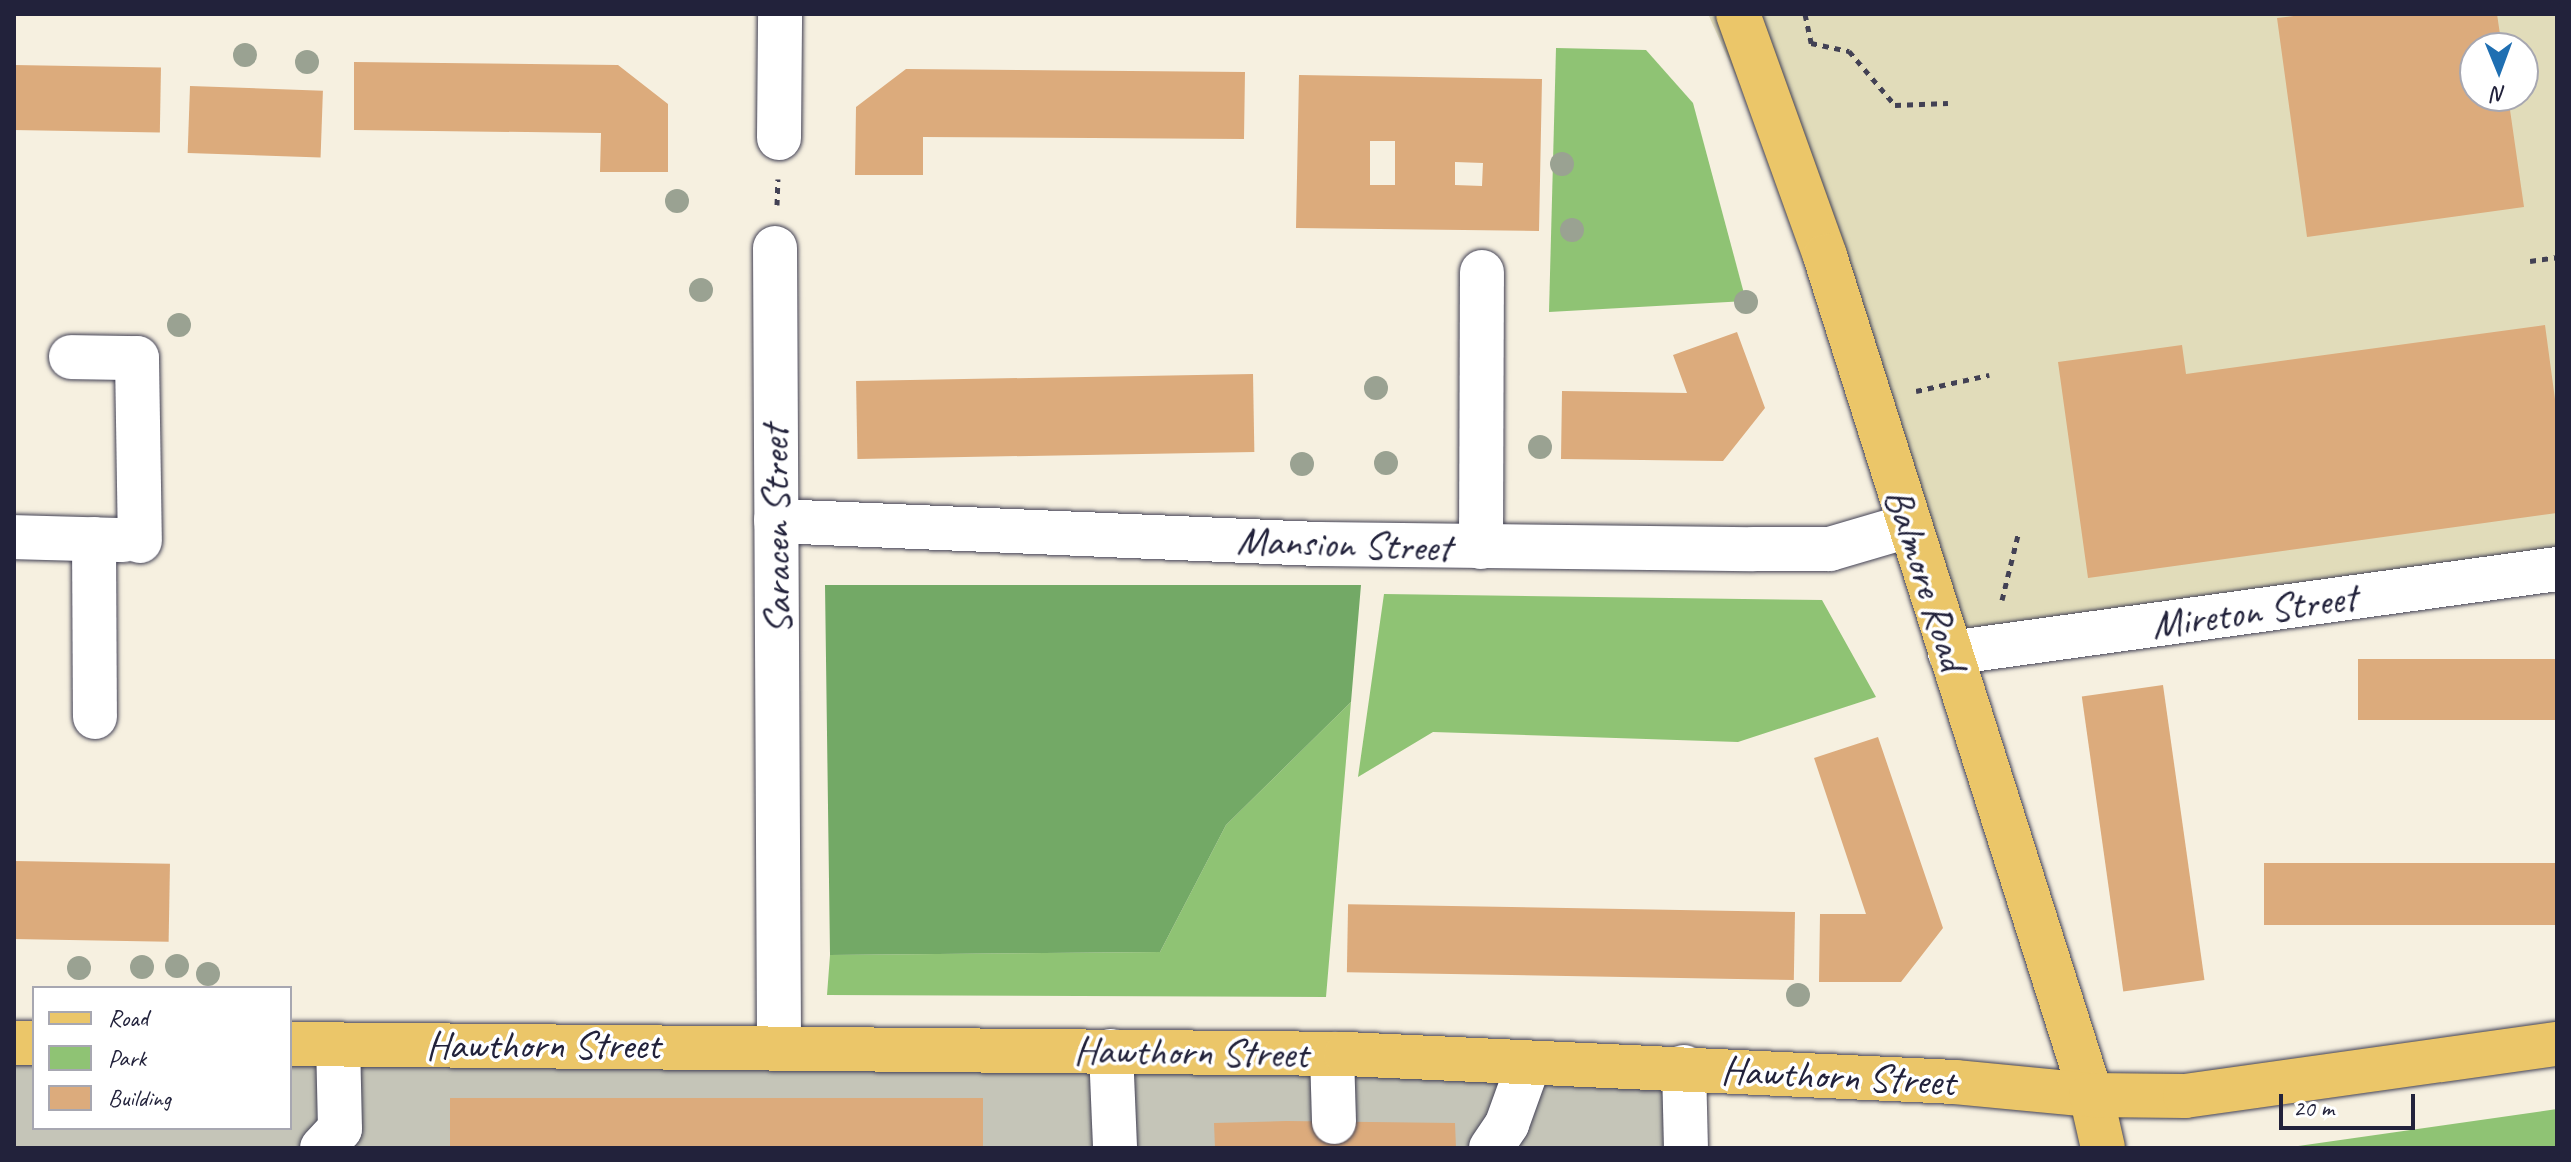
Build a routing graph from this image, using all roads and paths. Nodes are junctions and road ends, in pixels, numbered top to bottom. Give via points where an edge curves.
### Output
1 (780, 14) edge
2 (1722, 14) edge
3 (1739, 14) edge
4 (1805, 14) edge
5 (1948, 103) dead end
6 (779, 138) joint
7 (775, 248) joint
8 (2557, 257) edge
9 (2530, 261) dead end
10 (1482, 272) dead end
11 (71, 357) dead end
12 (1989, 375) dead end
13 (1870, 401) junction
14 (776, 521) junction
15 (1908, 526) junction
16 (2019, 531) dead end
17 (14, 537) edge
18 (94, 539) junction
19 (1481, 547) junction
20 (2557, 569) edge
21 (1971, 650) junction
22 (95, 717) dead end
23 (292, 1044) edge
24 (338, 1044) junction
25 (2557, 1044) edge
26 (779, 1046) junction
27 (1111, 1051) junction
28 (1332, 1054) junction
29 (1529, 1063) junction
30 (1684, 1067) junction
31 (2091, 1095) junction
32 (1334, 1122) dead end
33 (322, 1148) edge
34 (1115, 1148) edge
35 (1491, 1148) edge
36 (1686, 1148) edge
37 (2103, 1148) edge

1 - 6 street
2 - 3 street
3 - 13 main road, Balmore Road
4 - 5 path via 1811,43 1849,51 1895,105
6 - 7 path
7 - 14 street, Saracen Street
8 - 9 path
10 - 19 street
11 - 18 street via 137,358 147,541
12 - 13 path
13 - 15 main road, Balmore Road
14 - 19 street, Mansion Street
14 - 26 street, Saracen Street
15 - 19 street, Mansion Street via 1830,549
15 - 21 main road, Balmore Road
16 - 21 path
17 - 18 street
18 - 22 street
20 - 21 street, Mireton Street
21 - 31 main road, Balmore Road
23 - 24 main road, Hawthorn Street
24 - 26 main road, Hawthorn Street
24 - 33 street via 340,1129
25 - 31 main road, Hawthorn Street via 2185,1096
26 - 27 main road, Hawthorn Street
27 - 28 main road, Hawthorn Street
27 - 34 street
28 - 29 main road, Hawthorn Street
28 - 32 street
29 - 30 main road, Hawthorn Street
29 - 35 street via 1507,1124
30 - 31 main road, Hawthorn Street
30 - 36 street
31 - 37 main road, Balmore Road

